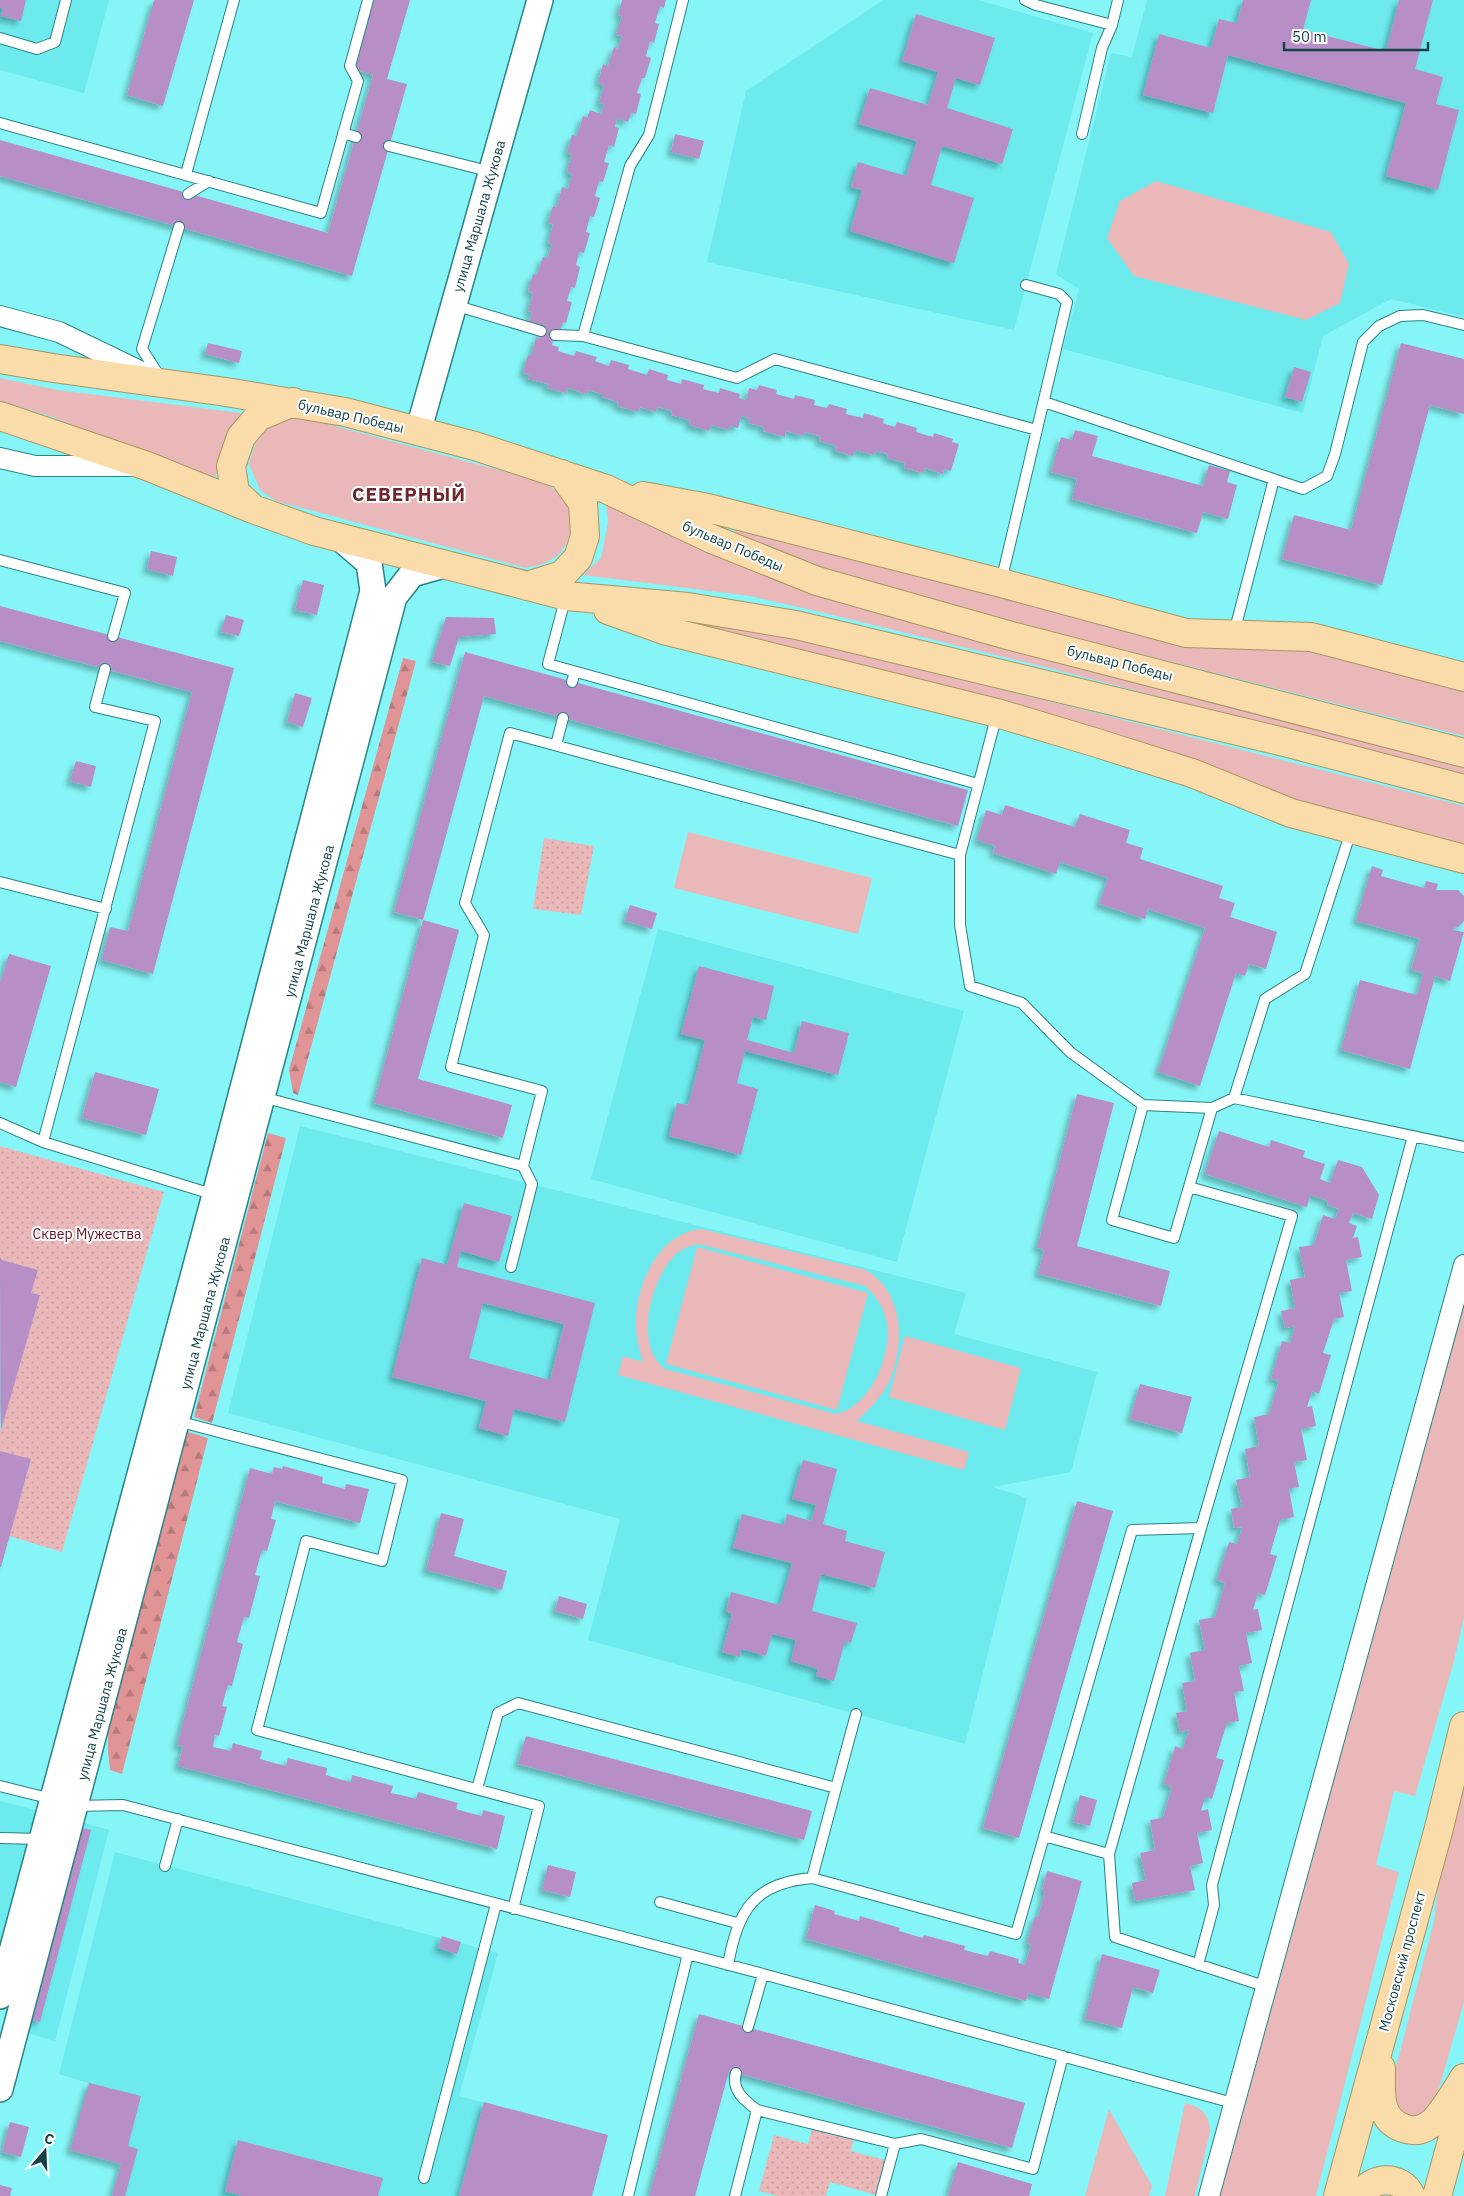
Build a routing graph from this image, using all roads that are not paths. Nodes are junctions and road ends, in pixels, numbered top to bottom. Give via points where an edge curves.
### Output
1 (66, 0) edge
2 (234, 0) edge
3 (368, 0) edge
4 (540, 0) edge
5 (683, 0) edge
6 (1025, 0) edge
7 (1118, 0) edge
8 (1036, 3) edge
9 (1112, 25) junction
10 (0, 38) edge
11 (0, 123) edge
12 (343, 133) junction
13 (1082, 134) dead end
14 (356, 137) dead end
15 (389, 146) dead end
16 (492, 172) junction
17 (186, 174) junction
18 (209, 181) junction
19 (188, 194) dead end
20 (179, 227) dead end
21 (1026, 284) dead end
22 (454, 305) junction
23 (0, 316) edge
24 (1464, 326) edge
25 (542, 331) dead end
26 (555, 335) dead end
27 (583, 336) junction
28 (0, 358) edge
29 (163, 382) junction
30 (293, 402) junction
31 (1044, 402) junction
32 (0, 416) edge
33 (1037, 430) junction
34 (418, 432) junction
35 (0, 458) edge
36 (147, 466) junction
37 (562, 474) junction
38 (1274, 479) junction
39 (606, 490) junction
40 (253, 509) junction
41 (340, 538) junction
42 (0, 560) edge
43 (444, 565) junction
44 (1001, 583) junction
45 (526, 586) junction
46 (566, 596) junction
47 (1234, 633) junction
48 (114, 636) dead end
49 (105, 669) dead end
50 (1464, 676) edge
51 (997, 714) junction
52 (563, 718) dead end
53 (556, 745) junction
54 (1464, 753) edge
55 (978, 784) junction
56 (1464, 789) edge
57 (1352, 830) junction
58 (960, 855) junction
59 (1464, 859) edge
60 (0, 882) edge
61 (106, 909) junction
62 (262, 1097) junction
63 (1234, 1098) junction
64 (1143, 1105) junction
65 (1212, 1108) junction
66 (0, 1123) edge
67 (1413, 1136) junction
68 (44, 1142) junction
69 (1464, 1147) edge
70 (523, 1166) junction
71 (1189, 1187) junction
72 (225, 1197) junction
73 (1464, 1265) edge
74 (511, 1267) dead end
75 (177, 1421) junction
76 (1201, 1528) junction
77 (856, 1714) dead end
78 (1464, 1726) edge
79 (0, 1786) edge
80 (836, 1788) junction
81 (477, 1789) junction
82 (64, 1803) junction
83 (178, 1819) junction
84 (1044, 1836) junction
85 (0, 1838) edge
86 (42, 1839) junction
87 (1109, 1854) junction
88 (165, 1866) dead end
89 (812, 1878) junction
90 (660, 1902) dead end
91 (496, 1904) junction
92 (513, 1909) junction
93 (737, 1924) junction
94 (688, 1954) junction
95 (728, 1965) junction
96 (1198, 1965) junction
97 (763, 1974) junction
98 (1267, 1988) junction
99 (0, 1996) edge
100 (748, 2027) dead end
101 (1381, 2037) junction
102 (1063, 2056) junction
103 (736, 2072) dead end
104 (1464, 2078) edge
105 (0, 2089) edge
106 (1464, 2097) edge
107 (1233, 2103) junction
108 (757, 2110) junction
109 (895, 2144) junction
110 (424, 2178) dead end
111 (628, 2196) edge
112 (735, 2196) edge
113 (880, 2196) edge
114 (1208, 2196) edge
115 (1338, 2196) edge
116 (1360, 2196) edge
117 (1411, 2196) edge
118 (1437, 2196) edge

1 - 10 lane via 55,42 38,49
2 - 17 lane
3 - 12 lane via 350,66 358,81
4 - 16 street, улица Маршала Жукова
5 - 27 lane via 649,136 630,166
6 - 8 lane
7 - 9 lane
8 - 9 lane
9 - 13 lane via 1102,48
11 - 17 lane
12 - 14 lane
12 - 18 lane via 321,213
15 - 16 lane
16 - 22 street, улица Маршала Жукова
17 - 18 lane
18 - 19 lane
20 - 29 lane via 142,350
21 - 31 lane via 1059,294 1068,302
22 - 25 lane
22 - 34 street, улица Маршала Жукова
23 - 29 street via 59,332
24 - 38 lane via 1423,315 1400,316 1379,326 1363,342 1327,476 1303,488
26 - 27 lane
27 - 33 lane via 737,378 775,359
28 - 29 main road, бульвар Победы
29 - 30 main road, бульвар Победы
30 - 34 main road, бульвар Победы
30 - 40 main road via 258,417 240,437 231,466 235,492
31 - 33 lane
31 - 38 lane
32 - 36 main road
33 - 44 lane
34 - 37 main road, бульвар Победы via 475,446
35 - 36 street via 35,466
36 - 40 main road
37 - 39 main road, бульвар Победы
37 - 45 main road via 583,503 586,536 578,558 562,575
38 - 47 lane
39 - 44 main road via 708,508
39 - 54 main road, бульвар Победы via 712,539 817,580 1011,636
40 - 41 main road
41 - 43 main road
41 - 72 street, улица Маршала Жукова via 368,564 374,591
42 - 48 lane via 124,593
43 - 45 main road
43 - 62 street, улица Маршала Жукова via 412,574 394,597
44 - 47 main road via 1186,633
45 - 46 main road
46 - 51 main road via 667,630
46 - 55 lane via 548,664 574,677
46 - 56 main road via 688,607 796,625 1288,743
47 - 50 main road via 1312,637
49 - 61 lane via 95,706 155,721
51 - 55 lane
51 - 57 main road via 1192,772 1291,812
52 - 53 lane
53 - 58 lane
53 - 70 lane via 510,733 465,903 484,935 451,1066 542,1091
55 - 58 lane
57 - 59 main road
57 - 63 lane via 1305,974 1265,999
58 - 64 lane via 960,925 970,986 1022,1003 1070,1052
60 - 61 lane
61 - 68 lane
62 - 70 lane
62 - 72 street, улица Маршала Жукова
63 - 65 lane
63 - 67 lane
64 - 65 lane
64 - 71 lane via 1112,1220 1174,1238
65 - 71 lane
66 - 68 lane
67 - 69 lane
67 - 96 lane via 1212,1885 1214,1905
68 - 72 lane
70 - 74 lane via 532,1184
71 - 76 lane via 1292,1216
72 - 75 street, улица Маршала Жукова
72 - 82 street, улица Маршала Жукова
73 - 98 street
75 - 81 lane via 402,1480 382,1561 306,1541 257,1730
75 - 82 street, улица Маршала Жукова
76 - 84 lane via 1132,1530
76 - 87 lane
77 - 80 lane
78 - 101 main road, Московский проспект
79 - 82 lane
80 - 81 lane via 518,1703 498,1713
80 - 89 lane
81 - 92 lane via 540,1806
82 - 83 lane via 123,1805
82 - 86 street, улица Маршала Жукова
82 - 105 street, улица Маршала Жукова
83 - 88 lane
83 - 91 lane
84 - 87 lane
84 - 89 lane via 1016,1934
85 - 86 lane
86 - 99 street, улица Маршала Жукова
87 - 96 lane via 1115,1937
89 - 93 lane via 791,1880 758,1895
90 - 93 lane
91 - 92 lane
91 - 110 lane
92 - 94 lane
93 - 95 lane
94 - 95 lane
94 - 111 lane
95 - 97 lane
96 - 98 lane
97 - 100 lane
97 - 102 lane
98 - 107 street
101 - 104 main road via 1381,2100 1384,2111 1397,2126 1417,2131 1427,2127 1437,2118
101 - 115 main road, Московский проспект
102 - 107 lane
102 - 109 lane via 1033,2169 922,2139
103 - 108 lane via 737,2090
106 - 118 main road
107 - 114 street
108 - 109 lane
108 - 112 lane
109 - 113 lane
116 - 117 main road via 1374,2182 1388,2180 1401,2184

